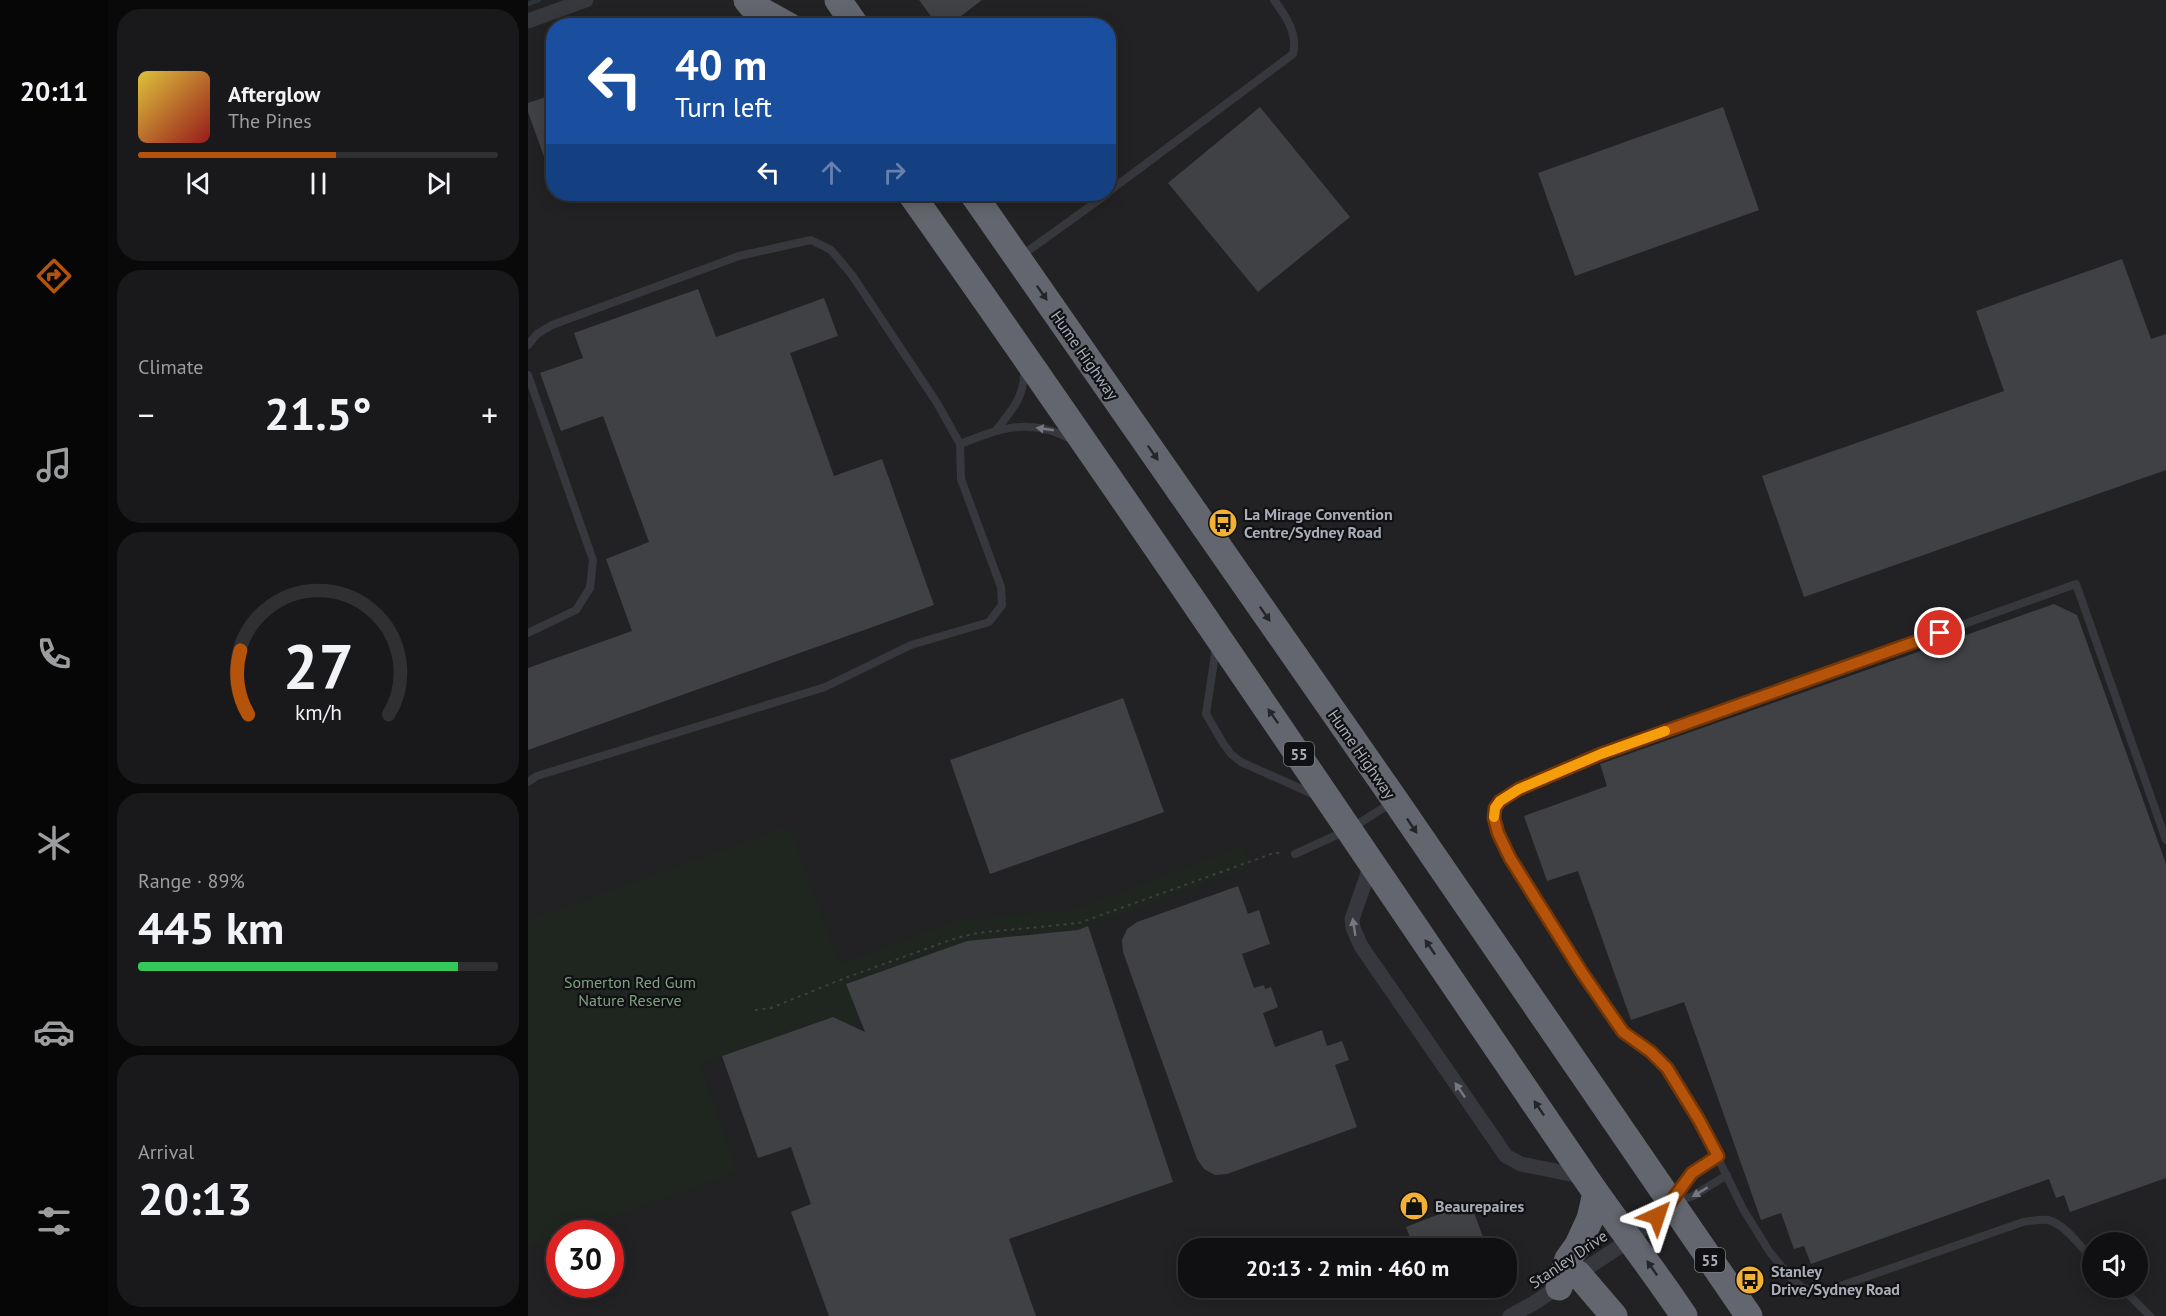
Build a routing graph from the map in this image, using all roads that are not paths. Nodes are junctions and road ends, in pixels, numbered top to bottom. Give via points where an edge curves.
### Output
1 (586, 0) edge
2 (747, 0) edge
3 (775, 0) edge
4 (838, 0) edge
5 (1274, 0) edge
6 (776, 18) edge
7 (786, 18) edge
8 (850, 18) edge
9 (528, 21) edge
10 (1116, 187) edge
11 (916, 201) edge
12 (978, 201) edge
13 (1097, 201) edge
14 (1018, 258) junction
15 (528, 345) edge
16 (1024, 355) junction
17 (528, 375) edge
18 (997, 429) junction
19 (960, 444) junction
20 (1088, 448) junction
21 (528, 633) edge
22 (1218, 637) junction
23 (528, 782) edge
24 (1330, 800) junction
25 (1395, 800) junction
26 (1350, 829) junction
27 (2166, 840) edge
28 (1295, 854) road end
29 (1372, 862) junction
30 (1718, 1156) junction
31 (1727, 1175) junction
32 (1591, 1185) junction
33 (1670, 1203) junction
34 (1631, 1239) junction
35 (2082, 1249) edge
36 (1569, 1280) junction
37 (2132, 1298) edge
38 (1510, 1316) edge
39 (1614, 1316) edge
40 (1684, 1316) edge
41 (1749, 1316) edge
42 (2150, 1316) edge

1 - 9 street
2 - 6 highway
3 - 7 highway
4 - 8 highway
5 - 10 lane via 1292,31 1296,43 1293,54
11 - 16 highway, 55
12 - 14 highway, Hume Highway / 55
13 - 14 lane
14 -> 25 highway, Hume Highway / 55
15 - 19 lane via 552,325 739,256 811,240 831,250 852,275
16 - 18 lane via 1024,384 1016,404
16 - 20 highway, 55
17 - 21 lane via 593,560 590,588 576,610
18 - 19 lane
20 -> 18 lane via 1052,429
19 - 23 lane via 961,479 1000,587 1002,605 989,622 911,645 825,687
20 - 22 highway, 55
24 -> 22 highway, 55
22 - 24 lane via 1206,714 1223,743 1241,762
24 - 26 highway, 55
25 - 26 lane
25 -> 33 highway, Hume Highway / 55
26 - 28 lane
26 - 29 highway, 55
27 - 30 lane via 2076,584 1601,754 1507,796 1495,808 1494,818 1510,858 1610,1016 1623,1032 1667,1068
32 -> 29 highway, 55
32 -> 29 street via 1506,1156 1361,946 1353,918
30 - 31 lane
30 - 33 lane via 1692,1173
31 -> 33 lane via 1693,1196
31 - 35 lane via 1769,1251 1791,1278 1813,1292 1946,1251 2023,1222 2050,1220
32 - 34 highway, 55
32 - 36 highway via 1590,1219 1568,1259
33 - 34 street, Stanley Drive
33 - 41 highway, Hume Highway / 55
34 - 36 street, Stanley Drive
40 -> 34 highway, 55
36 - 38 street, Stanley Drive
36 - 39 highway
37 - 42 lane

